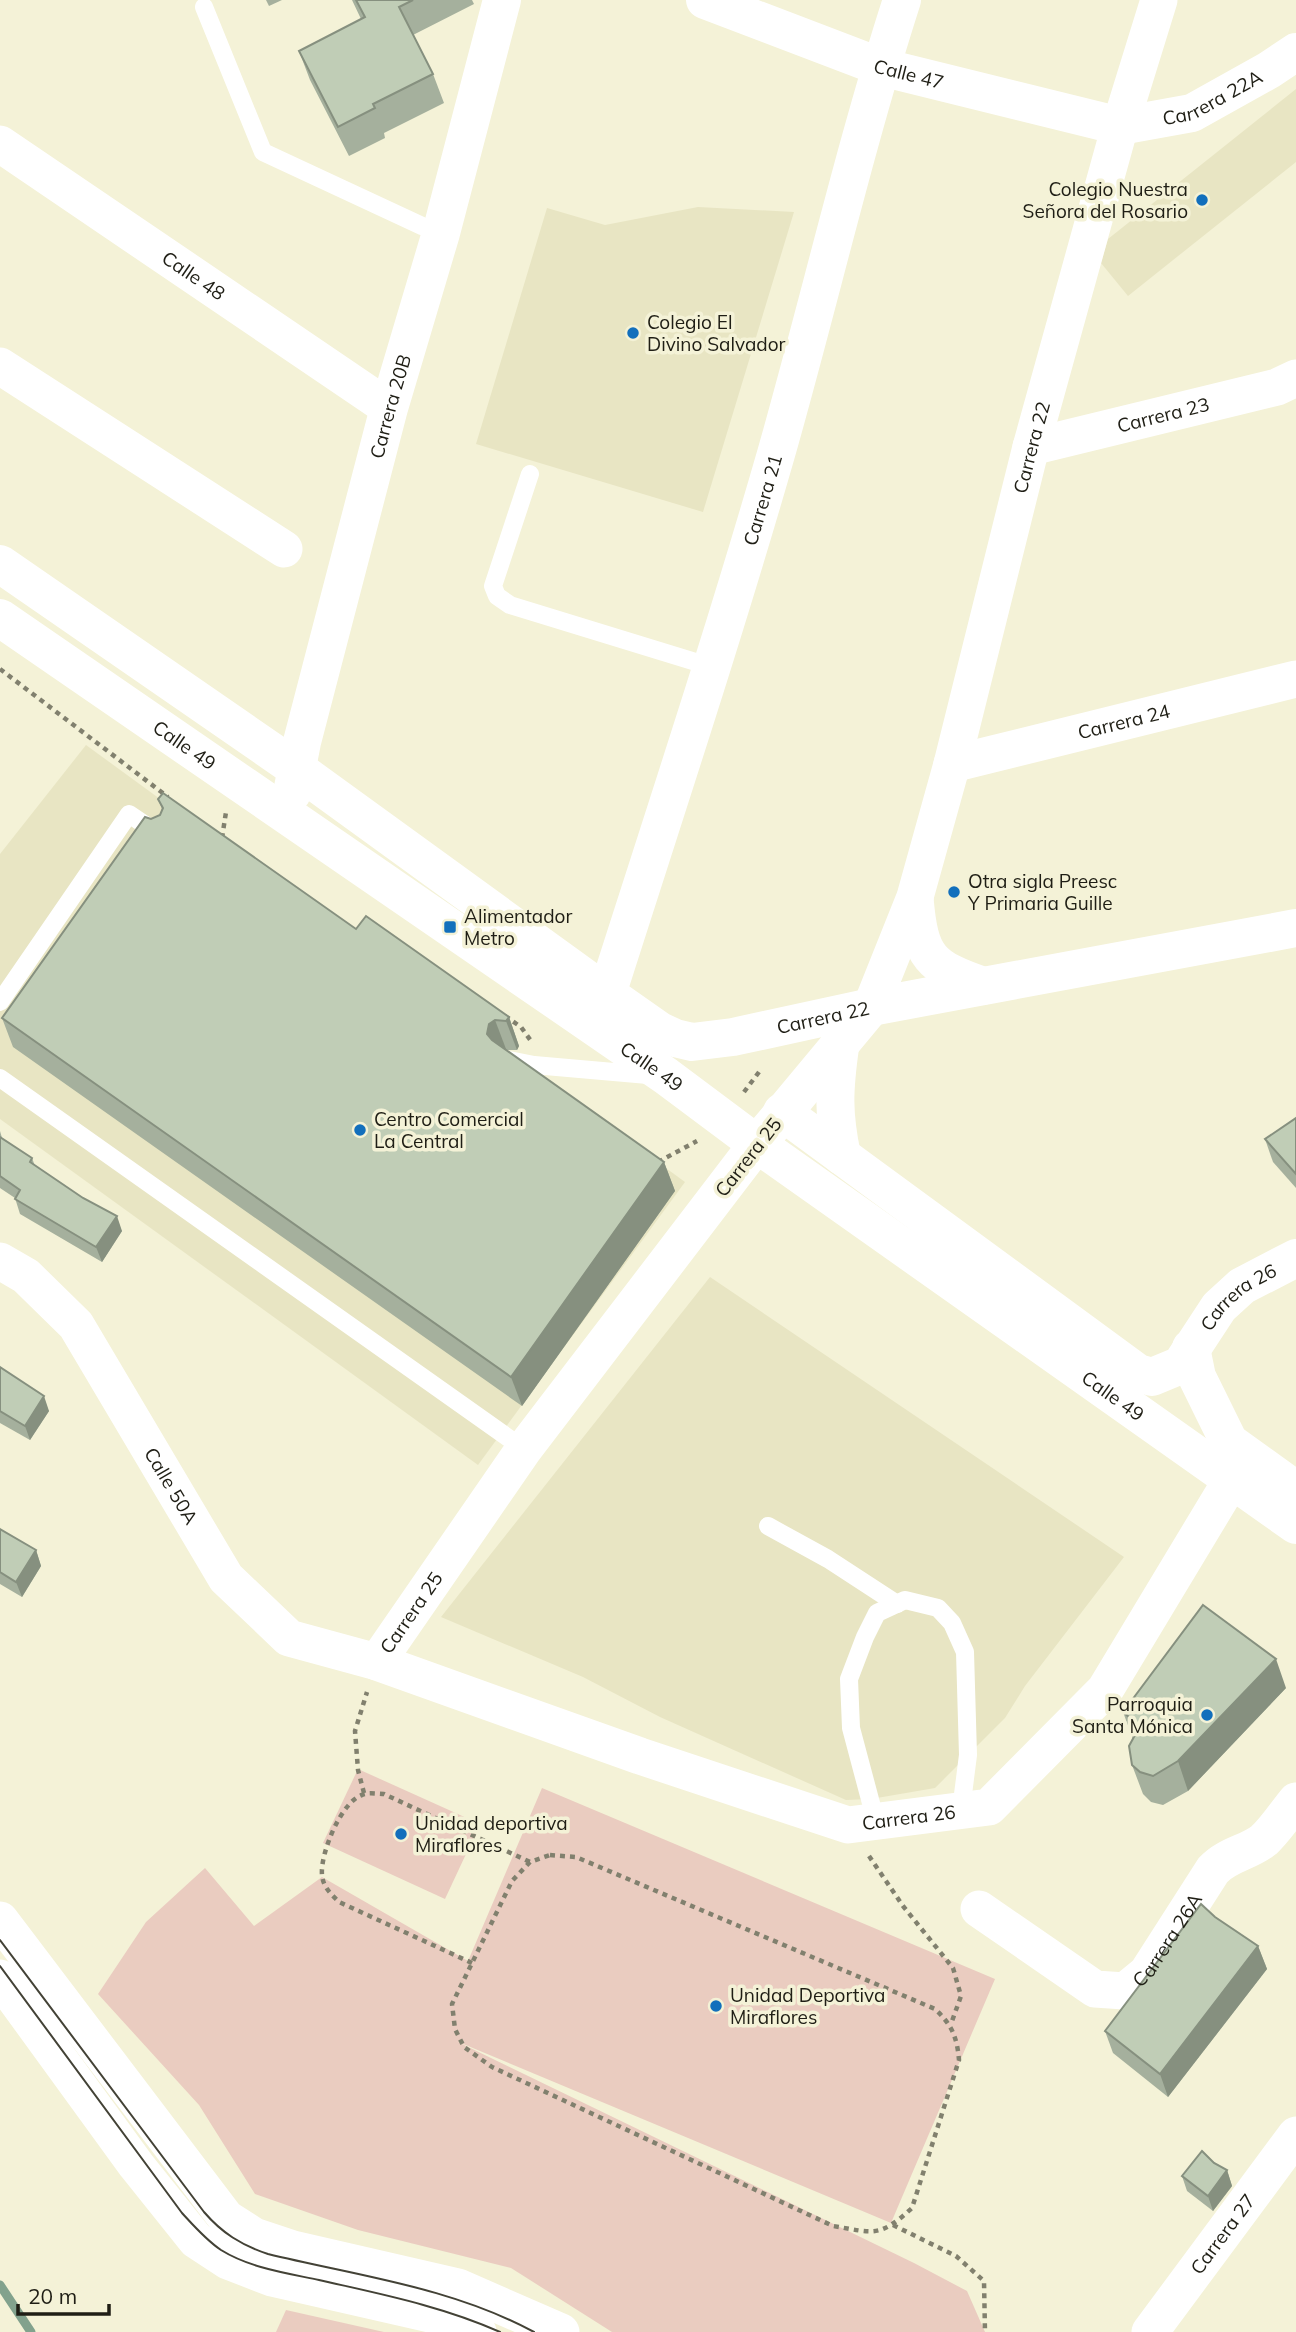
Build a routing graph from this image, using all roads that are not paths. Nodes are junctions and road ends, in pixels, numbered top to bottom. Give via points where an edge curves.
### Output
1 (502, 0) edge
2 (705, 0) edge
3 (902, 0) edge
4 (1159, 0) edge
5 (204, 7) dead end
6 (1296, 52) edge
7 (881, 67) junction
8 (1120, 126) junction
9 (0, 144) edge
10 (440, 233) junction
11 (0, 366) edge
12 (1296, 378) edge
13 (389, 408) junction
14 (1031, 447) junction
15 (530, 474) dead end
16 (284, 549) dead end
17 (0, 564) edge
18 (0, 618) edge
19 (712, 667) junction
20 (1296, 679) edge
21 (952, 764) junction
22 (297, 769) junction
23 (287, 815) junction
24 (162, 837) edge
25 (915, 897) junction
26 (1296, 928) edge
27 (985, 986) junction
28 (607, 994) junction
29 (0, 1002) edge
30 (871, 1007) junction
31 (660, 1031) joint
32 (840, 1047) junction
33 (509, 1060) edge
34 (666, 1076) junction
35 (0, 1078) edge
36 (782, 1112) junction
37 (757, 1144) junction
38 (851, 1162) junction
39 (1296, 1258) edge
40 (0, 1261) edge
41 (1191, 1348) junction
42 (524, 1449) junction
43 (1239, 1468) junction
44 (1296, 1490) edge
45 (1296, 1525) edge
46 (768, 1526) dead end
47 (897, 1604) junction
48 (377, 1662) junction
49 (1296, 1801) edge
50 (961, 1810) junction
51 (862, 1824) junction
52 (979, 1909) dead end
53 (0, 1920) edge
54 (0, 1978) edge
55 (1296, 2136) edge
56 (478, 2332) edge
57 (561, 2332) edge
58 (1150, 2332) edge

1 - 10 main road, Carrera 20B
2 - 7 main road, Calle 47
3 - 7 main road, Carrera 21
4 - 8 street, Carrera 22
5 - 10 lane via 263,152
6 - 8 main road, Carrera 22A via 1192,113
7 - 8 main road, Calle 47
7 - 19 main road, Carrera 21 via 776,454
8 - 14 street, Carrera 22
9 - 13 street, Calle 48
10 - 13 main road, Carrera 20B
11 - 16 street
12 - 14 street, Carrera 23 via 1276,387
13 - 22 main road, Carrera 20B
14 - 21 street, Carrera 22
15 - 19 lane via 493,586 497,596 510,605
17 - 22 main road, Calle 49
18 - 23 main road, Calle 49
19 - 28 main road, Carrera 21
20 - 21 street, Carrera 24
21 - 25 street, Carrera 22
22 - 23 main road, Carrera 20B
22 - 28 main road, Calle 49
23 - 34 main road, Calle 49
24 - 29 lane via 129,814
25 - 27 street, Carrera 22 via 920,940 928,954 951,974
25 - 30 street, Carrera 22
26 - 27 main road
27 - 30 main road
28 - 31 main road, Calle 49
30 - 31 main road, Carrera 22 via 710,1041 692,1042
30 - 32 main road, Carrera 25
32 - 36 main road, Carrera 25
32 - 38 main road via 835,1121
33 - 34 lane
34 - 37 main road, Calle 49
35 - 42 lane
36 - 37 main road, Carrera 25
36 - 38 main road, Calle 49
37 - 38 main road
37 - 42 street, Carrera 25
37 - 43 main road, Calle 49 via 1121,1400
38 - 41 main road, Calle 49 via 1138,1373 1152,1377 1181,1365
39 - 41 main road, Carrera 26 via 1242,1286 1219,1307
40 - 48 street, Calle 50A via 26,1276 76,1325 226,1578 289,1638
41 - 43 main road, Calle 49 via 1197,1377
42 - 48 street, Carrera 25
43 - 44 main road, Calle 49
43 - 45 main road, Calle 49
43 - 50 street, Carrera 26 via 1105,1690 989,1807
46 - 47 lane
47 - 50 lane via 905,1600 938,1608 952,1623 965,1652 968,1755
47 - 51 lane via 877,1613 849,1679
48 - 51 street, Carrera 26 via 640,1756
49 - 52 street, Carrera 26A via 1265,1839 1213,1870 1147,1973 1125,1991 1095,1989
50 - 51 street, Carrera 26
53 - 57 street via 226,2218 254,2236 293,2249 458,2287
54 - 56 street via 196,2240 228,2261 272,2278 430,2314
55 - 58 street, Carrera 27

